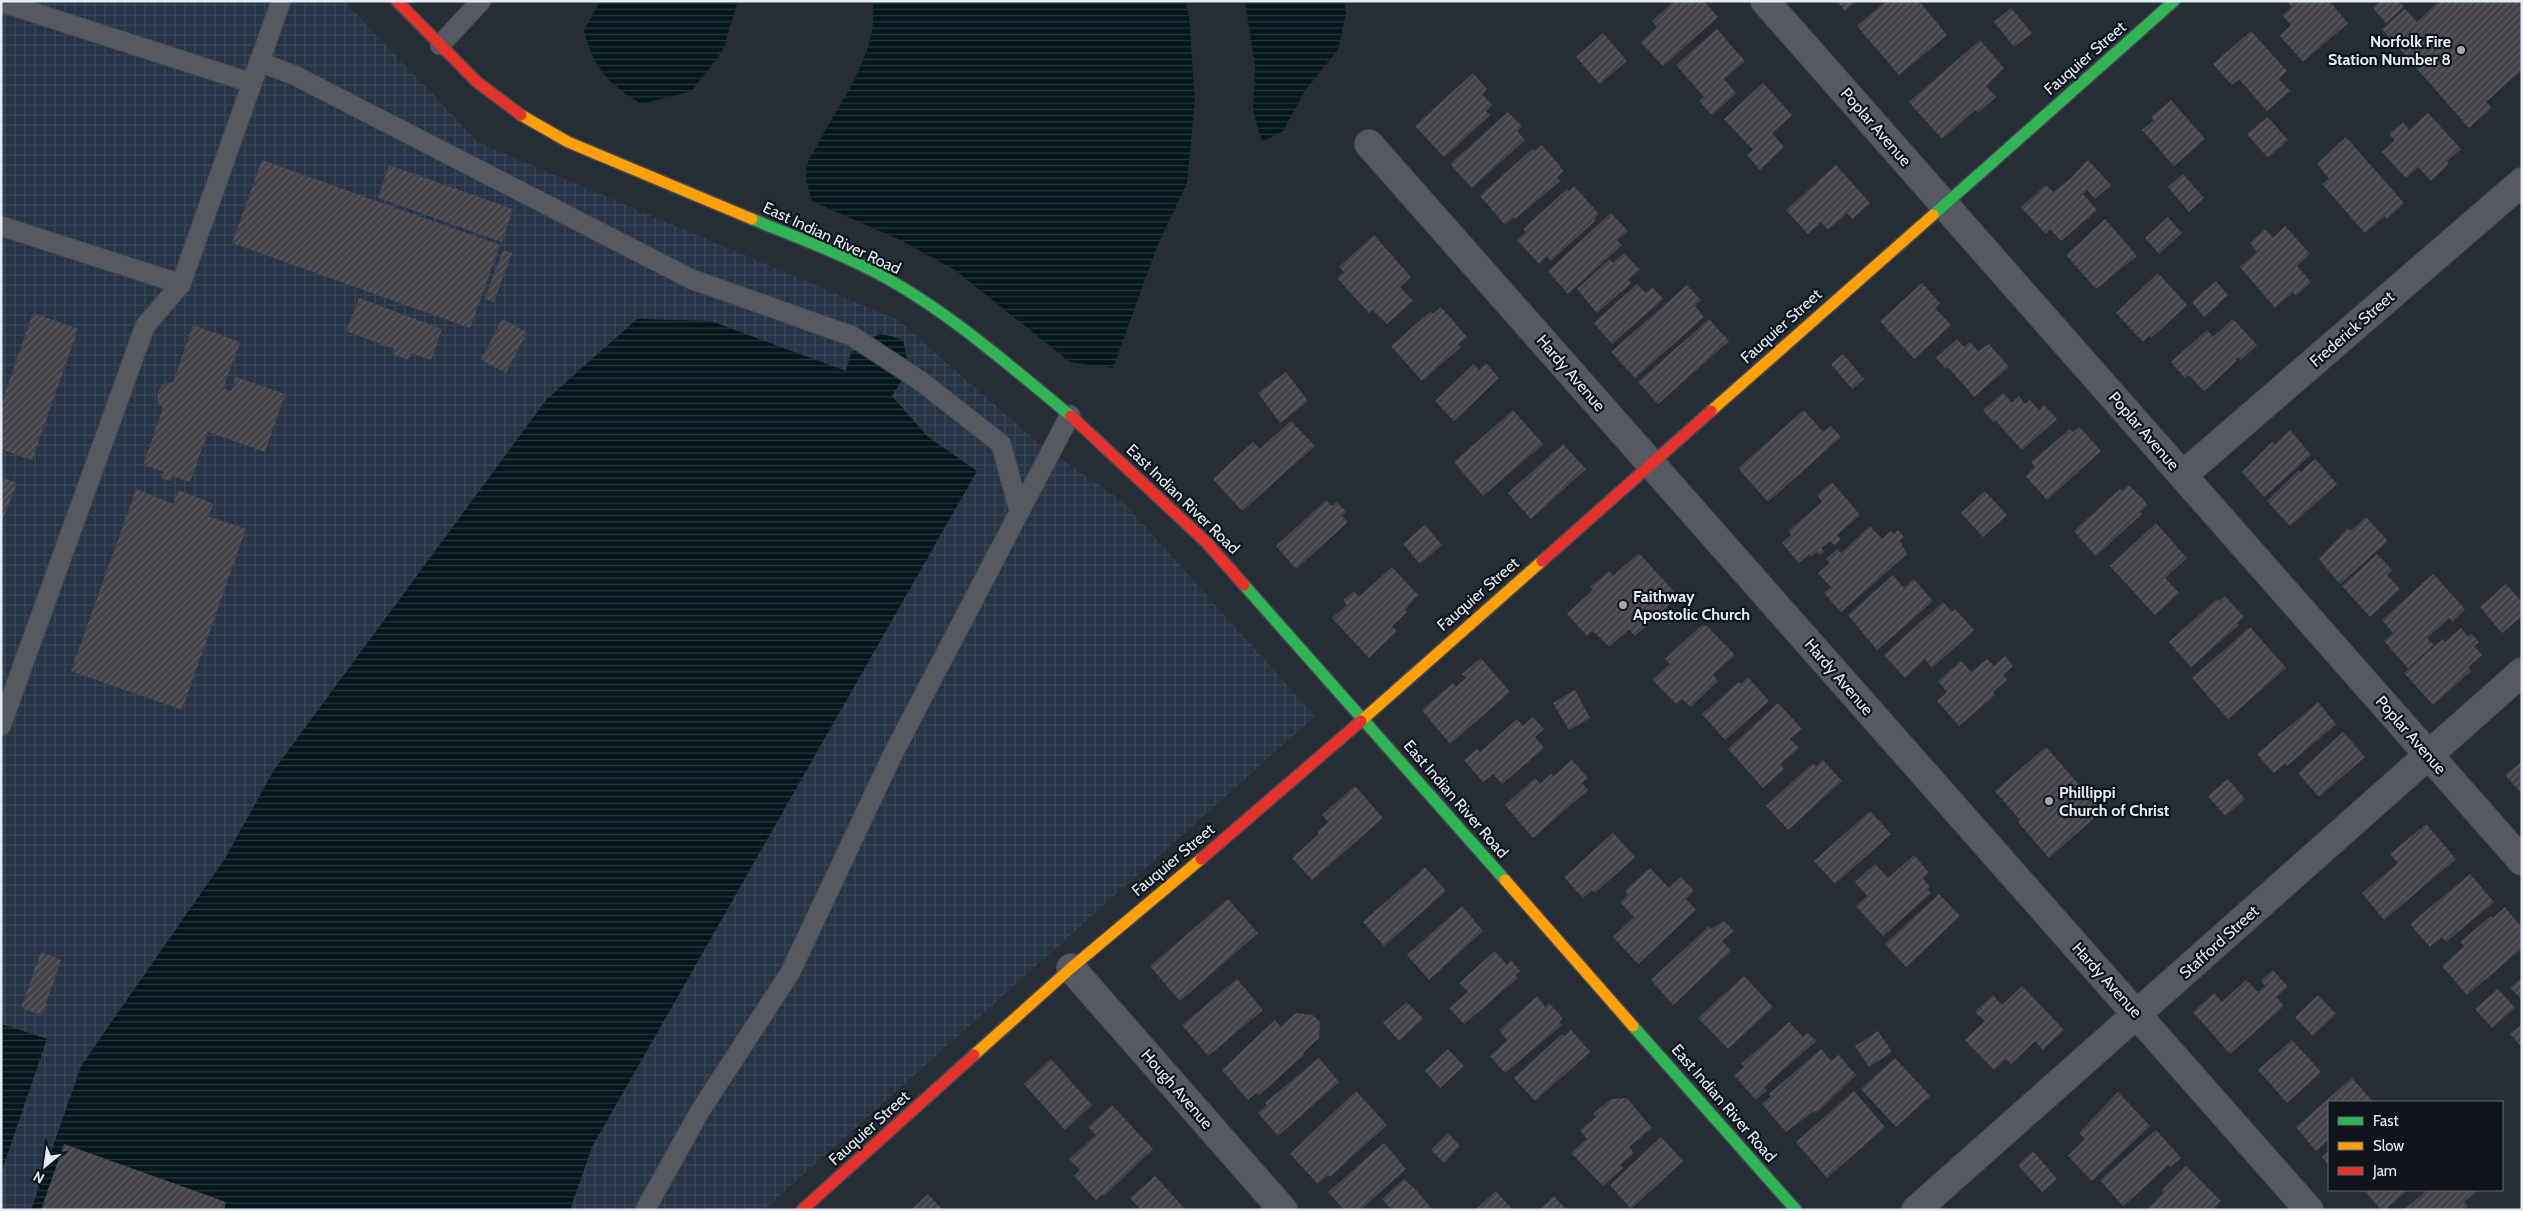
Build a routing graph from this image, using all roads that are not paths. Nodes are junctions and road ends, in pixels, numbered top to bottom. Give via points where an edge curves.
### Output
1 (280, 1) edge
2 (397, 1) edge
3 (481, 1) edge
4 (1765, 1) edge
5 (2174, 1) edge
6 (1, 2) edge
7 (440, 45) junction
8 (260, 62) junction
9 (252, 83) junction
10 (1369, 144) dead end
11 (2522, 182) edge
12 (1944, 204) junction
13 (1, 226) edge
14 (181, 284) junction
15 (1070, 415) junction
16 (1651, 464) junction
17 (2182, 475) junction
18 (1019, 510) junction
19 (2522, 672) edge
20 (1363, 718) junction
21 (1, 726) edge
22 (2429, 755) junction
23 (2522, 861) edge
24 (1071, 968) junction
25 (2138, 1015) junction
26 (645, 1210) edge
27 (802, 1210) edge
28 (1283, 1210) edge
29 (1796, 1210) edge
30 (1916, 1210) edge
31 (2309, 1210) edge

1 - 8 lane
2 - 7 street, East Indian River Road
3 - 7 lane
4 - 12 street, Poplar Avenue
5 - 12 street, Fauquier Street
6 - 9 lane
7 - 15 street, East Indian River Road via 477,82 530,122 568,142 830,251 888,279 945,315
8 - 9 lane
8 - 18 lane via 294,76 691,279 852,336 922,382 1001,444
9 - 14 lane
10 - 16 street, Hardy Avenue
11 - 17 street, Frederick Street
12 - 16 street, Fauquier Street
12 - 17 street, Poplar Avenue
13 - 14 lane
14 - 21 lane via 145,326
15 - 18 lane
15 - 20 street, East Indian River Road via 1207,543
16 - 20 street, Fauquier Street
16 - 25 street, Hardy Avenue
17 - 22 street, Poplar Avenue
18 - 26 lane via 893,754 790,972 700,1111
19 - 22 street, Stafford Street
20 - 24 street, Fauquier Street via 1278,795
20 - 29 street, East Indian River Road
22 - 23 street, Poplar Avenue
22 - 25 street, Stafford Street
24 - 27 street, Fauquier Street
24 - 28 street, Hough Avenue
25 - 30 street, Stafford Street
25 - 31 street, Hardy Avenue

